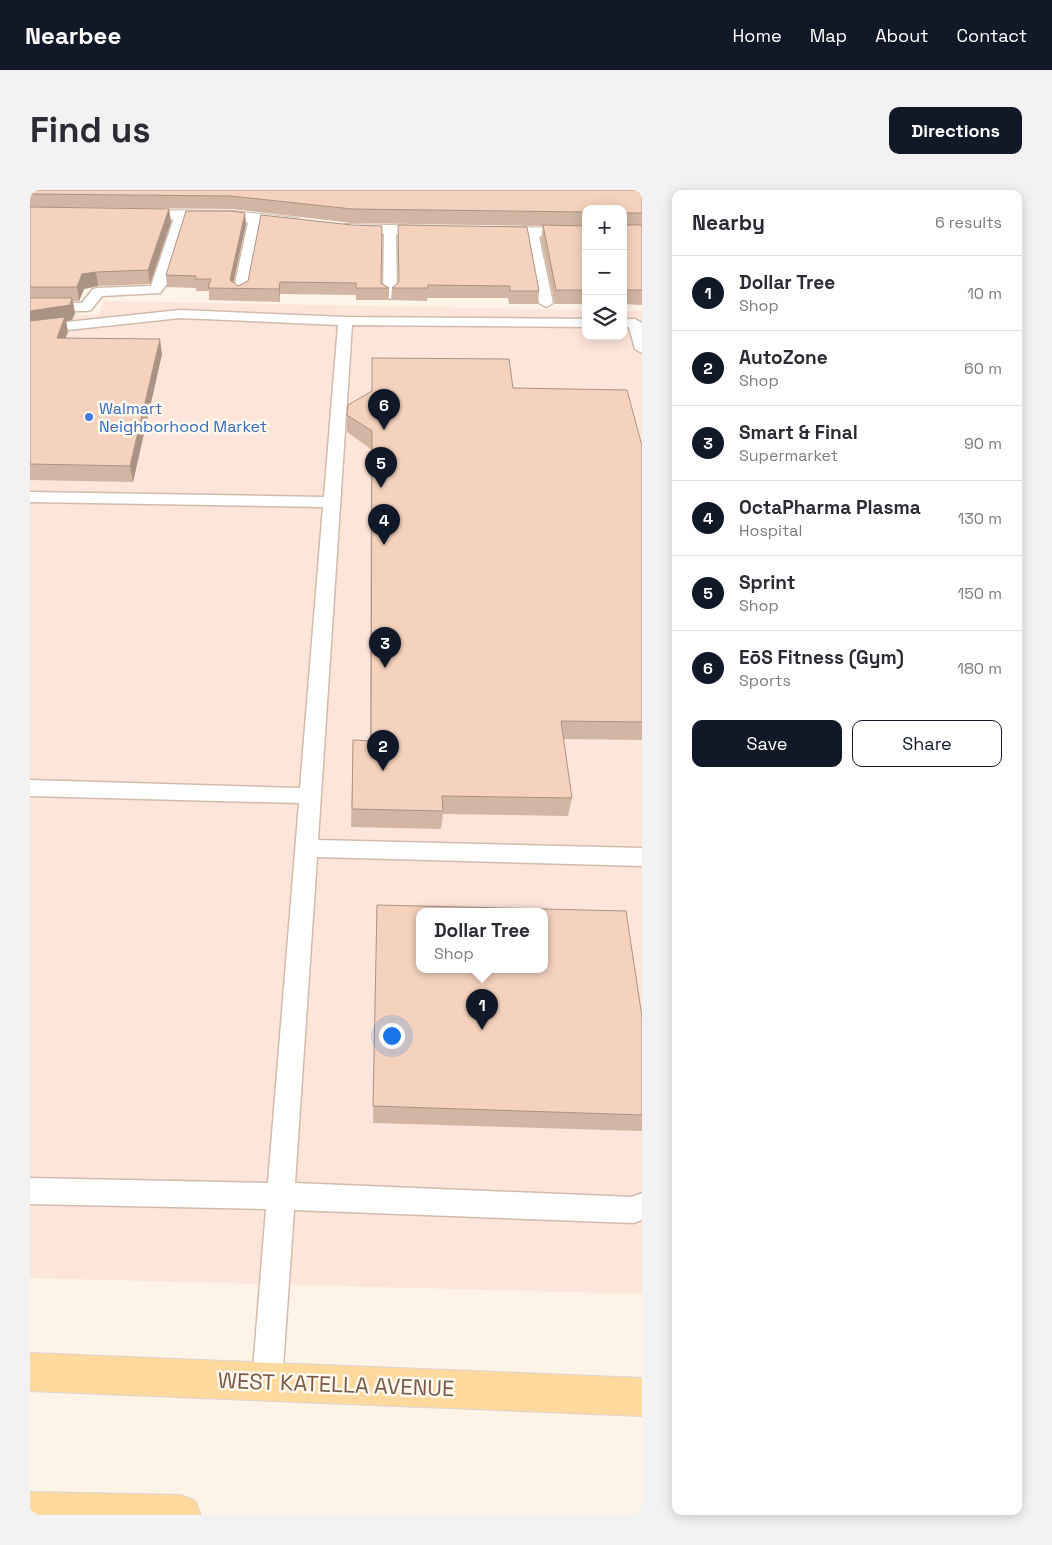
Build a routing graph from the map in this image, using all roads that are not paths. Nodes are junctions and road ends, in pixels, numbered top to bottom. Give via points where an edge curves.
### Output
1 (115, 214) edge
2 (181, 215) junction
3 (254, 218) junction
4 (313, 225) edge
5 (332, 228) edge
6 (390, 230) junction
7 (447, 231) edge
8 (475, 231) edge
9 (532, 232) junction
10 (582, 233) edge
11 (240, 293) edge
12 (390, 295) edge
13 (546, 303) dead end
14 (30, 307) edge
15 (345, 321) junction
16 (582, 323) edge
17 (627, 323) edge
18 (30, 330) edge
19 (642, 349) edge
20 (30, 497) edge
21 (331, 502) junction
22 (30, 788) edge
23 (310, 796) junction
24 (306, 848) junction
25 (642, 857) edge
26 (30, 1190) edge
27 (281, 1196) junction
28 (642, 1206) edge
29 (30, 1372) edge
30 (267, 1382) junction
31 (642, 1396) edge
32 (30, 1512) edge
33 (181, 1515) edge

1 - 2 street
2 - 3 street
2 - 14 lane via 160,284 155,290 98,292 86,307
3 - 4 street
3 - 11 lane
5 - 6 street
6 - 7 street
6 - 12 lane
8 - 9 street
9 - 10 street
9 - 13 lane
15 - 16 lane
15 - 18 lane via 180,314
15 - 21 lane
17 - 19 lane via 635,323
20 - 21 lane
21 - 23 lane
22 - 23 lane
23 - 24 lane
24 - 25 lane
24 - 27 lane
26 - 27 lane
27 - 28 lane via 633,1210
27 - 30 lane
29 - 30 main road, WEST KATELLA AVENUE
30 - 31 main road, WEST KATELLA AVENUE
32 - 33 main road

